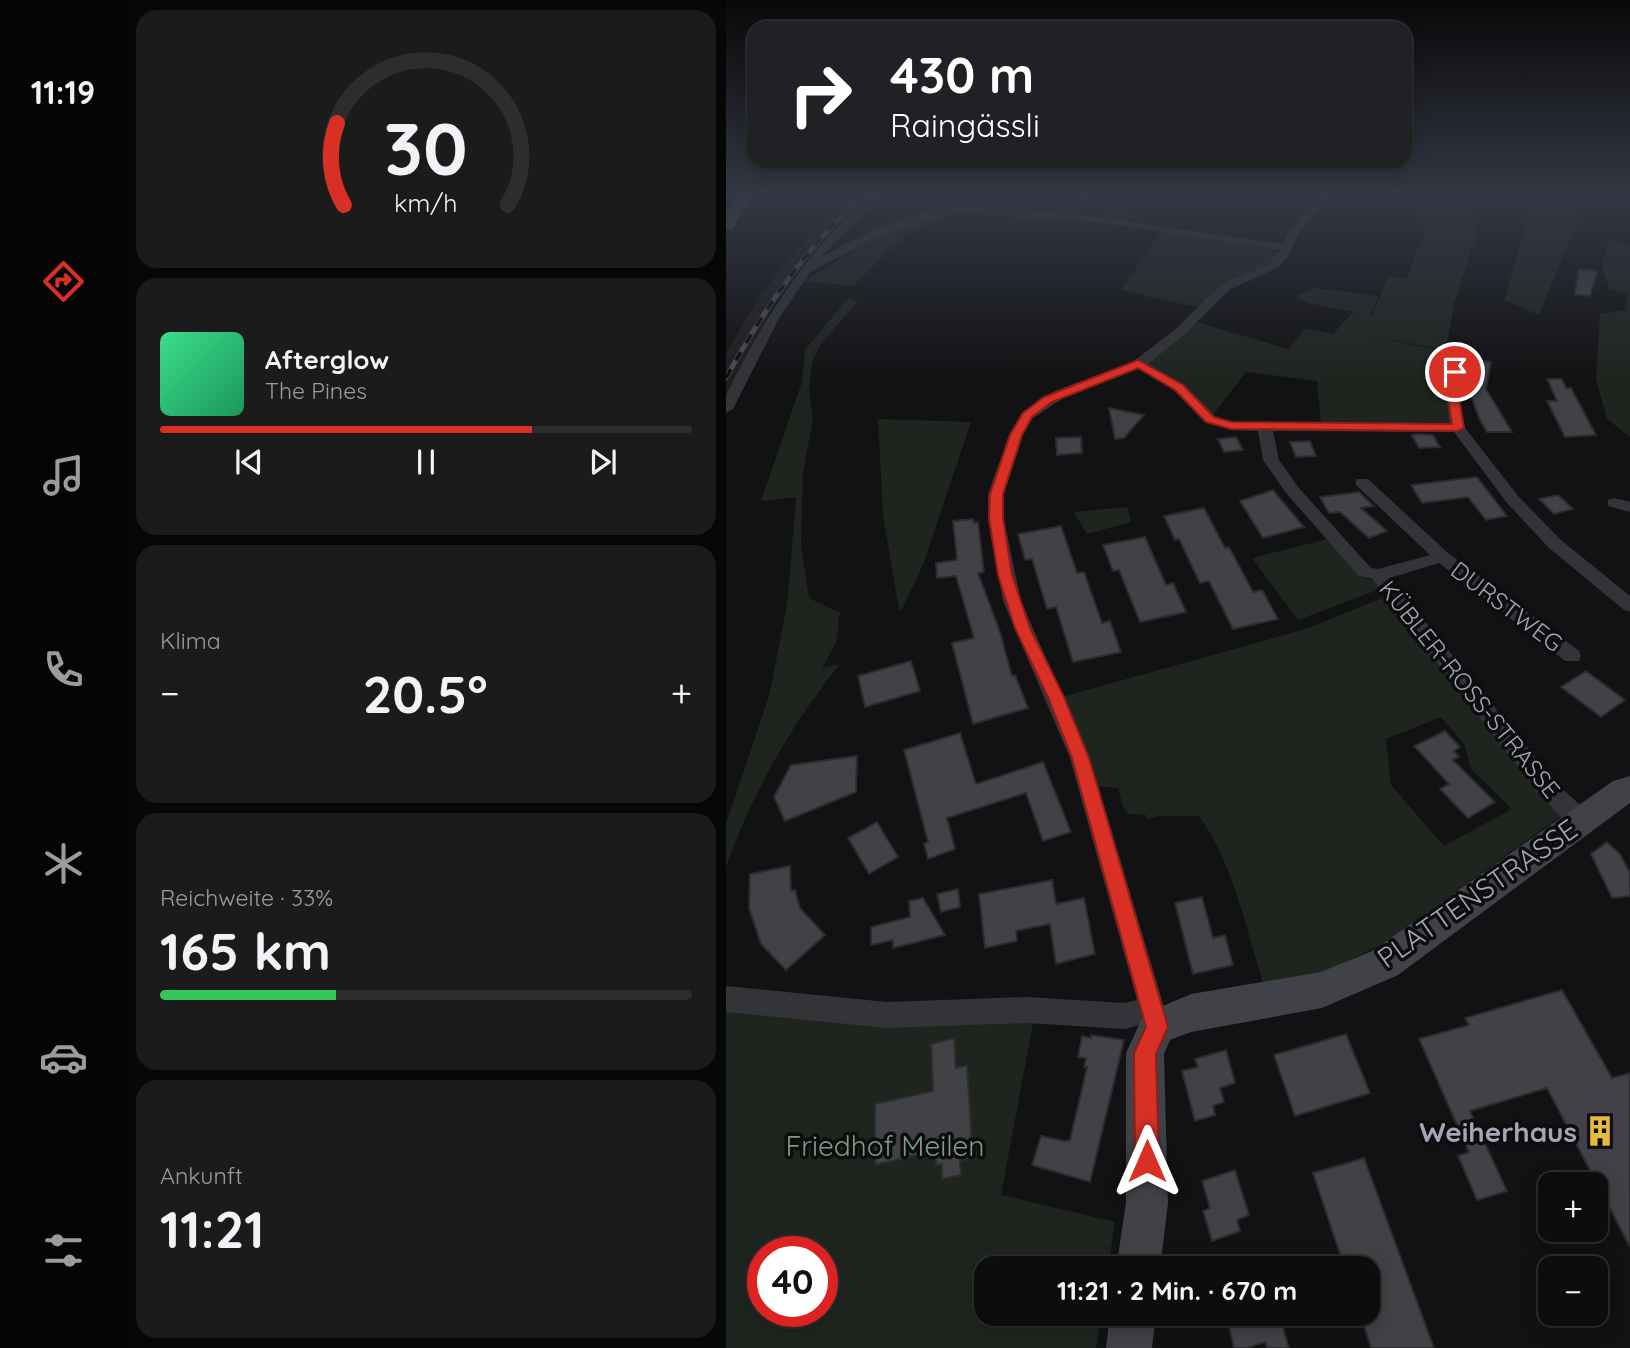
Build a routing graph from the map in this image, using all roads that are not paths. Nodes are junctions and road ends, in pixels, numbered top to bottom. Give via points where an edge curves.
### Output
1 (816, 257) edge
2 (830, 257) edge
3 (1279, 257) edge
4 (807, 269) junction
5 (1457, 352) dead end
6 (1138, 364) junction
7 (726, 409) edge
8 (1265, 428) junction
9 (1458, 428) junction
10 (1362, 482) dead end
11 (1442, 557) junction
12 (1378, 575) junction
13 (1630, 606) edge
14 (1572, 656) dead end
15 (1630, 789) edge
16 (1581, 820) junction
17 (726, 999) edge
18 (1153, 1018) junction
19 (1140, 1256) edge
20 (1132, 1326) edge
21 (1129, 1348) edge

1 - 4 street
2 - 4 street
3 - 6 street via 1273,266 1225,288
4 - 7 street via 759,338
5 - 9 street via 1452,391
6 - 8 street via 1179,387 1210,419 1231,426
6 - 18 street via 1060,394 1028,415 1004,469 996,509 1012,601 1080,758
8 - 9 street
8 - 12 street, KÜBLER-ROSS-STRASSE via 1271,460 1291,489 1365,572
9 - 13 street via 1513,500 1555,544
10 - 11 street, DURSTWEG
11 - 12 street, DURSTWEG
11 - 14 street, DURSTWEG
12 - 16 street, KÜBLER-ROSS-STRASSE via 1547,789
15 - 16 street, PLATTENSTRASSE
16 - 18 street, PLATTENSTRASSE via 1385,963 1322,990
17 - 18 street, PLATTENSTRASSE via 887,1015 1027,1010
18 - 19 street via 1145,1053 1147,1203
20 - 21 street

